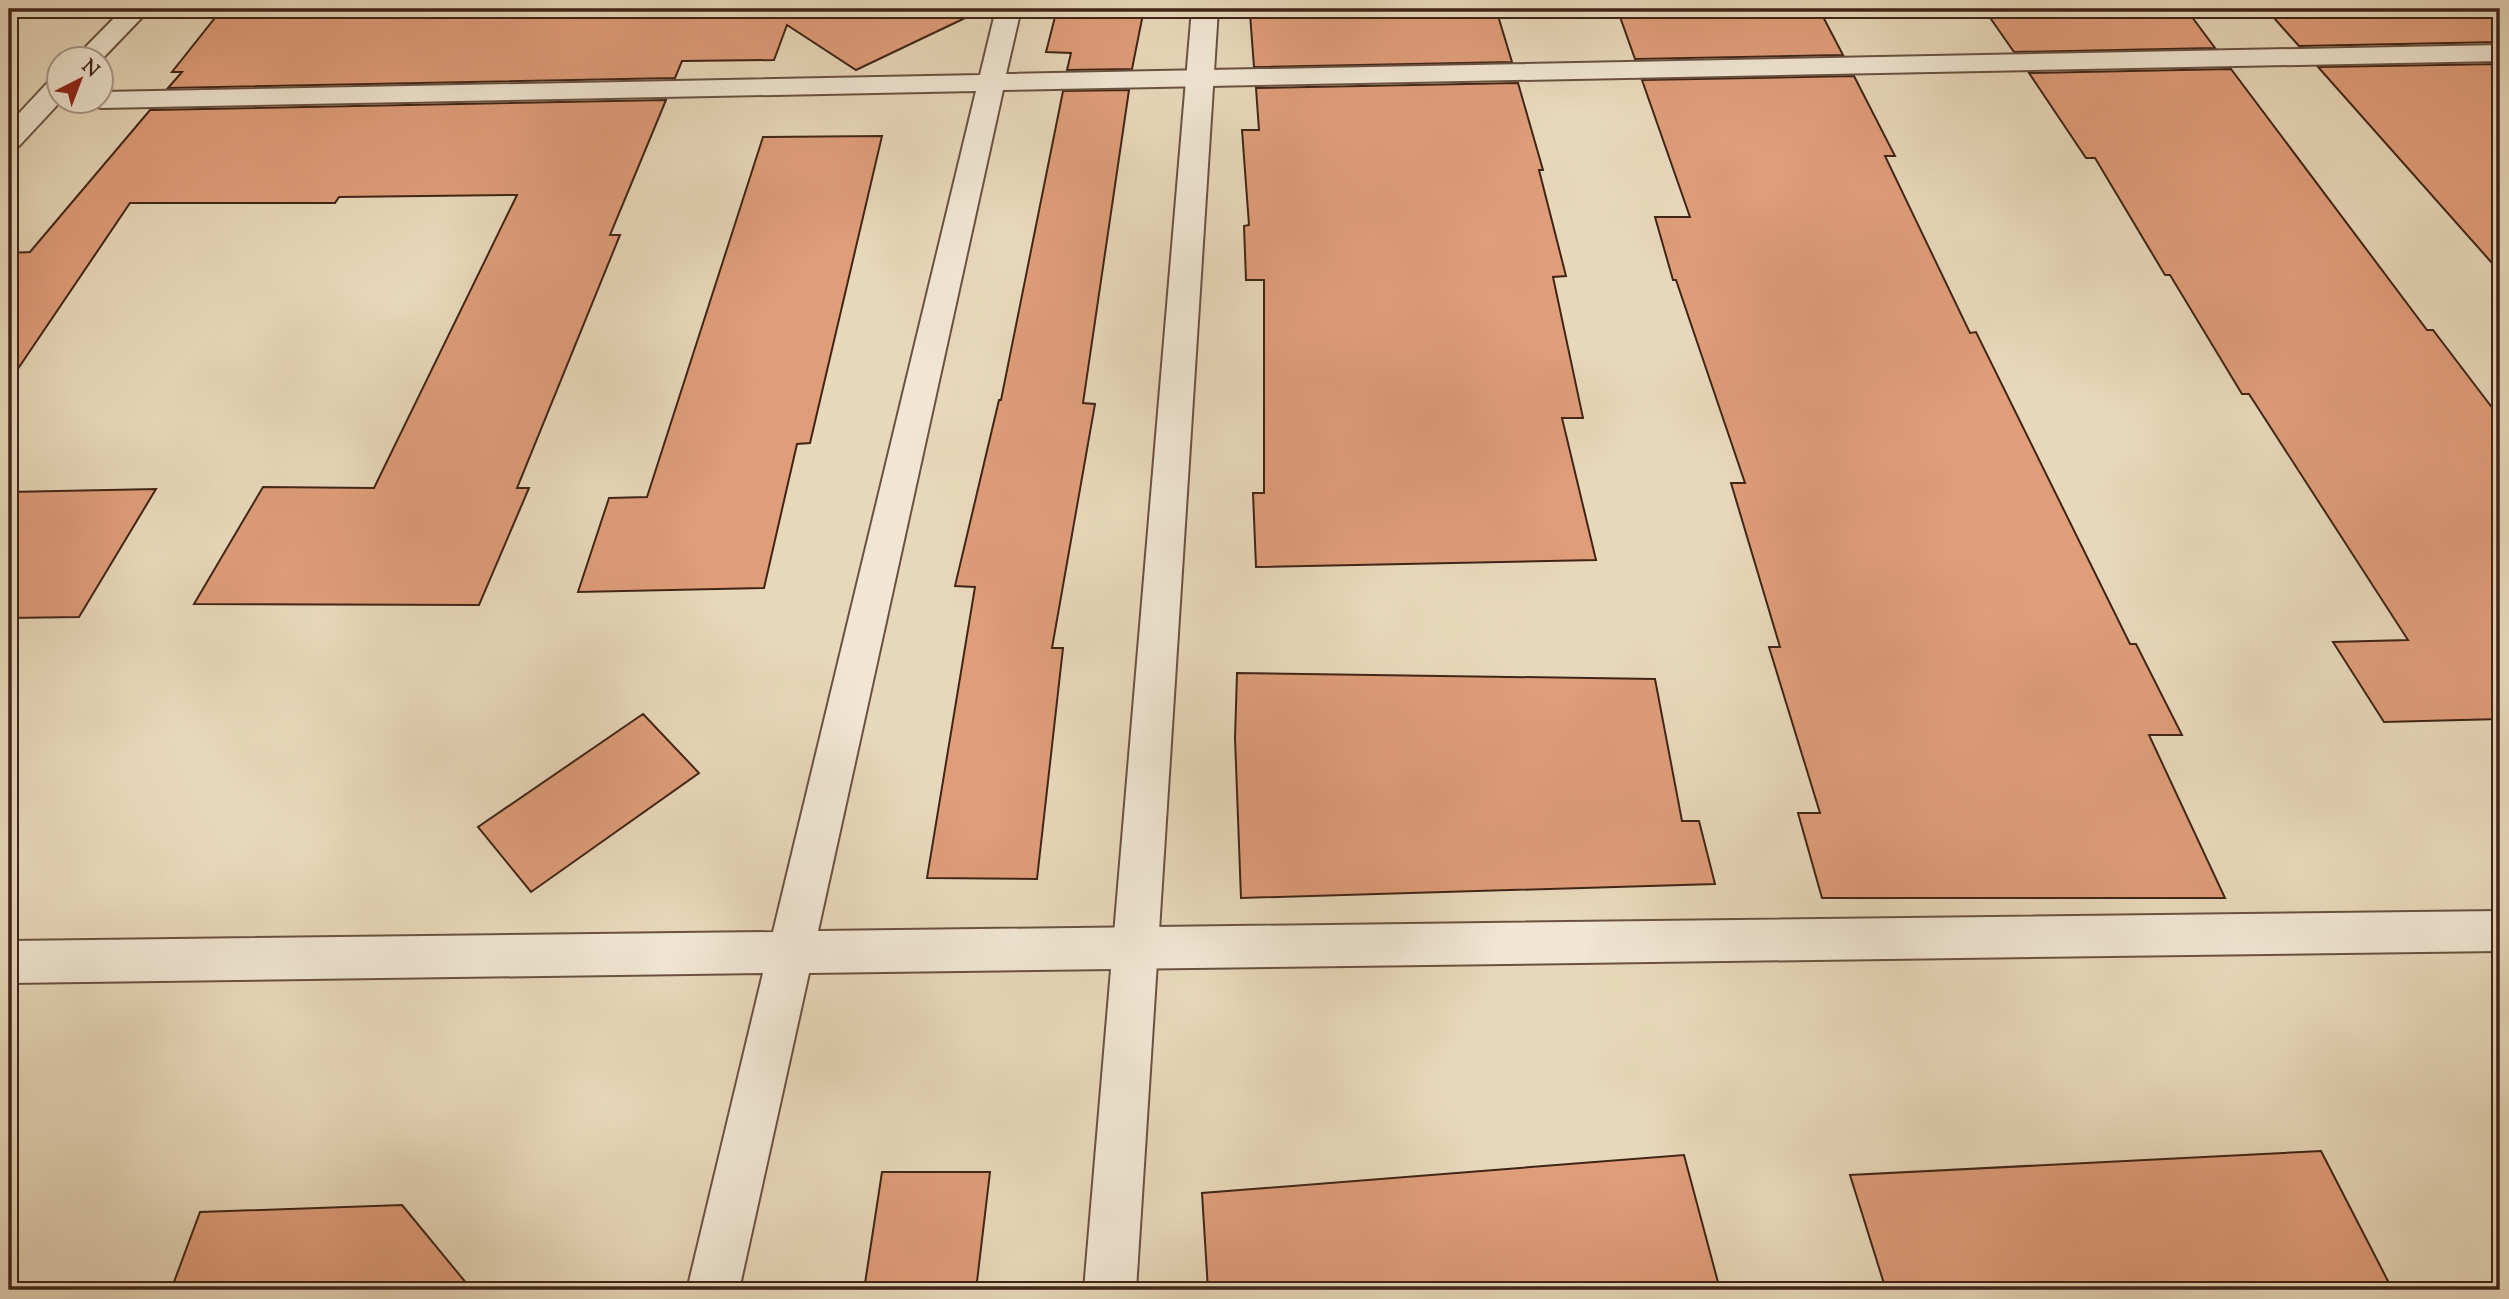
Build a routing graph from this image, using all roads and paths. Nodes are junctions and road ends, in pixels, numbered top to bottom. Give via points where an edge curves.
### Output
1 (136, 9) edge
2 (1008, 9) edge
3 (1205, 9) edge
4 (100, 46) edge
5 (2500, 53) edge
6 (1200, 79) junction
7 (990, 84) junction
8 (46, 97) edge
9 (116, 100) edge
10 (9, 102) edge
11 (46, 104) edge
12 (9, 140) edge
13 (2500, 931) edge
14 (1135, 948) junction
15 (791, 951) junction
16 (9, 962) edge
17 (713, 1290) edge
18 (1110, 1290) edge

1 - 4 street
2 - 7 street
3 - 6 street
5 - 6 street
6 - 7 street
6 - 14 street
7 - 9 street
7 - 15 street
8 - 10 street
11 - 12 street
13 - 14 street
14 - 15 street
14 - 18 street
15 - 16 street
15 - 17 street

